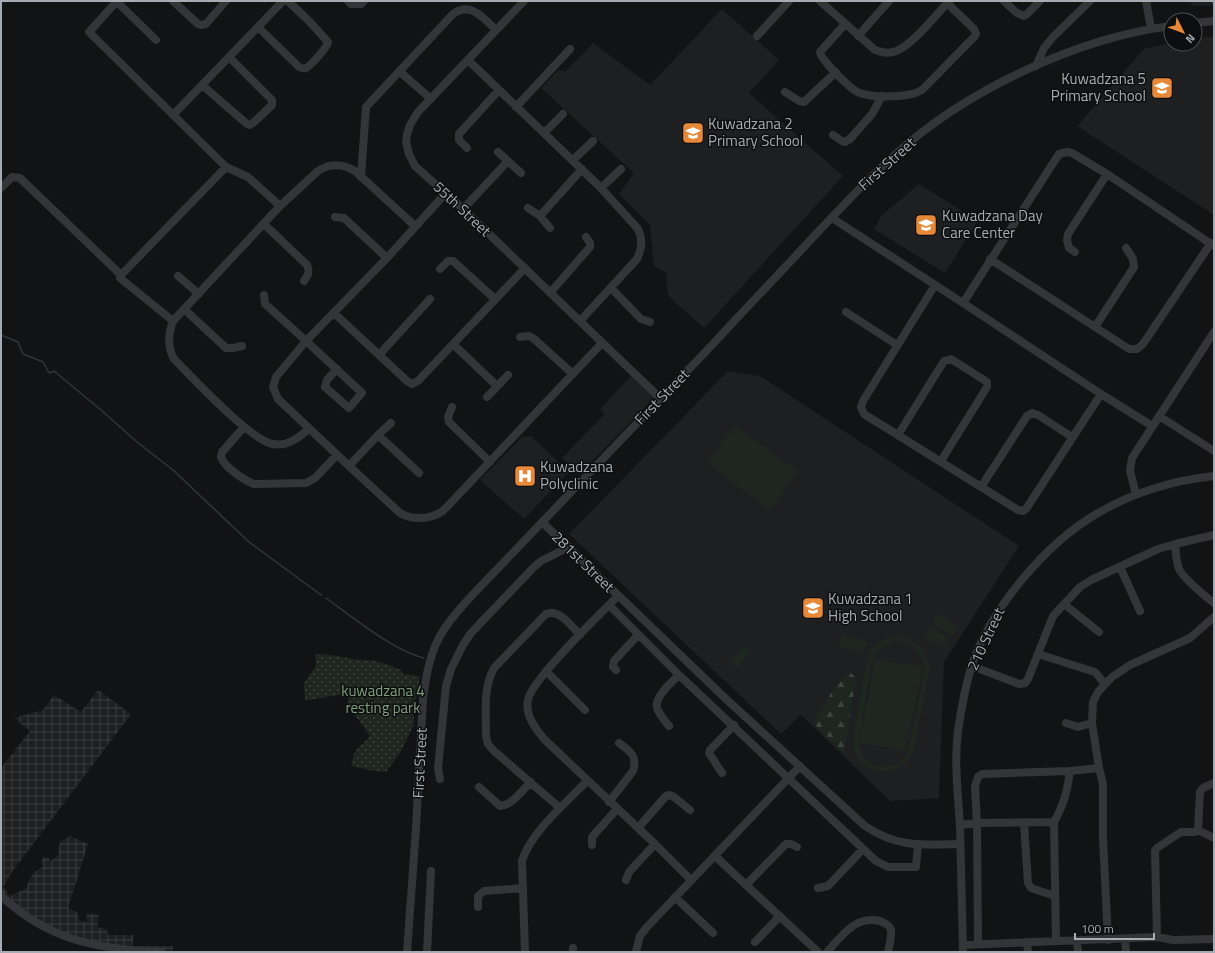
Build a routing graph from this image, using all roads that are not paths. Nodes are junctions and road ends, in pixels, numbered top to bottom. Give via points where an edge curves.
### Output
1 (117, 1) edge
2 (173, 1) edge
3 (226, 1) edge
4 (283, 1) edge
5 (288, 1) edge
6 (348, 1) edge
7 (364, 1) edge
8 (524, 1) edge
9 (789, 1) edge
10 (820, 1) edge
11 (889, 1) edge
12 (1004, 1) edge
13 (1040, 1) edge
14 (1090, 1) edge
15 (1146, 1) edge
16 (948, 2) edge
17 (1214, 21) edge
18 (1203, 22) edge
19 (845, 24) junction
20 (258, 27) junction
21 (1163, 27) edge
22 (1151, 28) junction
23 (496, 30) junction
24 (757, 36) dead end
25 (858, 36) junction
26 (156, 40) dead end
27 (570, 49) dead end
28 (229, 57) junction
29 (468, 60) junction
30 (1036, 66) junction
31 (399, 71) junction
32 (836, 72) junction
33 (202, 84) junction
34 (499, 90) junction
35 (785, 92) dead end
36 (882, 96) junction
37 (431, 99) junction
38 (516, 107) junction
39 (173, 114) junction
40 (564, 114) dead end
41 (544, 133) junction
42 (833, 135) dead end
43 (593, 141) dead end
44 (466, 148) dead end
45 (498, 152) dead end
46 (573, 160) junction
47 (508, 161) junction
48 (226, 167) junction
49 (582, 169) junction
50 (621, 169) dead end
51 (521, 173) dead end
52 (1107, 174) junction
53 (361, 177) junction
54 (1, 188) edge
55 (602, 188) junction
56 (445, 194) junction
57 (280, 206) junction
58 (528, 208) dead end
59 (463, 210) junction
60 (540, 216) junction
61 (336, 217) dead end
62 (832, 218) junction
63 (264, 224) junction
64 (415, 226) junction
65 (550, 228) dead end
66 (586, 237) dead end
67 (1212, 244) edge
68 (1126, 248) dead end
69 (1075, 252) dead end
70 (387, 258) junction
71 (990, 259) junction
72 (525, 268) junction
73 (440, 269) dead end
74 (121, 275) junction
75 (178, 276) dead end
76 (304, 281) dead end
77 (935, 285) junction
78 (611, 288) junction
79 (550, 293) junction
80 (199, 294) junction
81 (264, 295) dead end
82 (430, 299) dead end
83 (495, 299) junction
84 (963, 303) junction
85 (184, 309) junction
86 (846, 312) dead end
87 (334, 313) junction
88 (173, 321) junction
89 (580, 321) junction
90 (650, 322) dead end
91 (1095, 327) junction
92 (1214, 332) edge
93 (520, 337) dead end
94 (306, 341) junction
95 (602, 343) junction
96 (453, 344) junction
97 (242, 346) dead end
98 (897, 346) junction
99 (379, 355) junction
100 (337, 369) junction
101 (573, 374) junction
102 (508, 375) dead end
103 (497, 386) junction
104 (1101, 394) junction
105 (487, 397) dead end
106 (661, 398) junction
107 (452, 407) dead end
108 (1159, 416) junction
109 (391, 423) dead end
110 (1152, 426) junction
111 (244, 427) junction
112 (309, 429) junction
113 (378, 435) junction
114 (898, 435) junction
115 (1072, 437) junction
116 (1214, 452) edge
117 (337, 455) junction
118 (941, 461) junction
119 (490, 462) junction
120 (349, 466) junction
121 (419, 473) dead end
122 (1214, 476) edge
123 (981, 487) junction
124 (1136, 494) junction
125 (542, 522) junction
126 (1214, 535) edge
127 (1175, 544) junction
128 (569, 547) junction
129 (1120, 567) junction
130 (621, 599) junction
131 (1214, 603) edge
132 (1064, 604) junction
133 (609, 605) junction
134 (1140, 611) dead end
135 (1214, 617) edge
136 (1099, 632) dead end
137 (580, 635) junction
138 (638, 635) junction
139 (1038, 654) junction
140 (972, 666) junction
141 (616, 670) dead end
142 (546, 671) junction
143 (679, 674) junction
144 (1105, 684) junction
145 (585, 710) dead end
146 (1066, 723) dead end
147 (1092, 724) junction
148 (734, 725) junction
149 (669, 726) dead end
150 (619, 743) dead end
151 (800, 766) junction
152 (1099, 768) junction
153 (1070, 771) junction
154 (722, 773) dead end
155 (789, 777) junction
156 (440, 779) dead end
157 (587, 781) junction
158 (530, 782) junction
159 (1214, 783) edge
160 (479, 787) dead end
161 (609, 802) junction
162 (560, 808) junction
163 (617, 809) junction
164 (690, 810) dead end
165 (1054, 822) junction
166 (977, 823) junction
167 (1024, 823) junction
168 (960, 825) junction
169 (638, 828) junction
170 (1198, 830) junction
171 (1214, 838) edge
172 (655, 844) junction
173 (960, 844) junction
174 (592, 845) dead end
175 (918, 845) junction
176 (797, 847) dead end
177 (863, 849) junction
178 (715, 856) junction
179 (431, 871) dead end
180 (626, 880) dead end
181 (691, 880) junction
182 (746, 886) junction
183 (523, 888) junction
184 (818, 888) dead end
185 (1, 896) edge
186 (1055, 896) junction
187 (675, 897) junction
188 (478, 907) dead end
189 (780, 916) junction
190 (713, 934) dead end
191 (1157, 937) junction
192 (1125, 939) junction
193 (1214, 939) edge
194 (1108, 940) junction
195 (1077, 941) junction
196 (755, 942) dead end
197 (1027, 942) junction
198 (1056, 942) junction
199 (978, 944) junction
200 (963, 948) edge
201 (161, 952) edge
202 (407, 952) edge
203 (427, 952) edge
204 (525, 952) edge
205 (636, 952) edge
206 (818, 952) edge
207 (827, 952) edge
208 (888, 952) edge
209 (1028, 952) edge
210 (1078, 952) edge
211 (1126, 952) edge

1 - 26 street
1 - 39 street via 89,32
2 - 3 street via 201,25 206,24
4 - 20 street
5 - 20 street via 328,42 327,47 307,67 299,67
6 - 7 street via 351,4 361,4
8 - 23 street, 55th Street
9 - 24 street
10 - 19 street
11 - 25 street
12 - 13 street via 1024,16
14 - 30 street via 1053,37 1044,48
15 - 22 street
16 - 25 street via 912,40 894,52 884,53 875,50
16 - 36 street via 974,28 974,37 920,92
17 - 18 street
19 - 25 street
19 - 32 street via 820,52
20 - 28 street
21 - 22 street, First Street
22 - 30 street, First Street via 1076,50
23 - 29 street, 55th Street
23 - 31 street via 475,12 464,8 458,10
27 - 38 street
28 - 33 street
28 - 33 street via 272,100 272,105 250,125
29 - 34 street
29 - 37 street, 55th Street
30 - 62 street, First Street via 957,108 922,133 898,152
31 - 37 street
31 - 53 street via 366,107
32 - 35 street via 804,102
32 - 36 street via 859,93
33 - 39 street
34 - 38 street
34 - 44 street via 458,134 459,140
36 - 42 street via 872,114 850,139 844,142
37 - 56 street, 55th Street via 410,125 407,147 415,166
38 - 41 street
39 - 48 street
40 - 41 street
41 - 46 street
43 - 46 street
45 - 47 street
46 - 49 street
47 - 51 street
47 - 59 street
48 - 57 street via 248,177
48 - 74 street
49 - 55 street
49 - 60 street
50 - 55 street
52 - 67 street
52 - 69 street via 1068,234 1069,248
52 - 71 street via 1072,153 1059,154
53 - 57 street via 349,167 335,165 323,168
53 - 64 street
54 - 74 street via 12,177 20,178
55 - 78 street via 638,229 642,238 638,259
56 - 59 street, 55th Street
56 - 64 street
57 - 63 street
58 - 60 street
59 - 72 street, 55th Street
60 - 65 street
61 - 70 street via 344,218
62 - 77 street
62 - 106 street, First Street
63 - 76 street via 307,265 309,270
63 - 80 street
64 - 70 street
66 - 79 street via 590,247
67 - 91 street via 1137,349 1129,349
68 - 91 street via 1133,259 1134,267
70 - 87 street
71 - 84 street
71 - 91 street
72 - 79 street, 55th Street
72 - 83 street
73 - 83 street via 448,261 453,261
74 - 88 street via 120,279
75 - 80 street
77 - 84 street
77 - 98 street
78 - 89 street
78 - 90 street via 641,319
79 - 89 street, 55th Street
80 - 85 street
81 - 94 street via 265,304
82 - 99 street
83 - 96 street
84 - 104 street
85 - 88 street
85 - 97 street via 226,348
86 - 98 street
87 - 94 street
87 - 99 street
88 - 111 street via 168,342 174,359
89 - 95 street, 55th Street
92 - 108 street
93 - 101 street via 533,338
94 - 100 street
94 - 112 street via 276,377 273,387 278,399
95 - 101 street
95 - 106 street, 55th Street
96 - 99 street via 418,381 412,384
96 - 103 street
98 - 114 street via 861,407 864,414
100 - 100 street via 362,393 349,408 324,387
101 - 119 street
102 - 103 street
103 - 105 street
104 - 110 street
104 - 115 street
106 - 125 street, First Street
107 - 119 street via 449,422
108 - 110 street
108 - 116 street
109 - 113 street
110 - 124 street via 1130,465
111 - 112 street via 264,441 274,444 285,444 295,440
111 - 117 street via 220,457 225,465 254,484 306,483 315,478
112 - 117 street
113 - 120 street
113 - 121 street
114 - 118 street
114 - 118 street via 944,360 951,359 971,371 987,382 987,386
115 - 123 street via 1032,413 1027,416
115 - 123 street via 1023,511
117 - 120 street
118 - 123 street
119 - 120 street via 443,510 419,518 407,517 400,513
122 - 124 street, 210 Street
124 - 140 street, 210 Street via 1098,513 1043,557 1005,601
125 - 128 street, 281st Street
125 - 202 street, First Street via 450,620 439,637 428,668 423,699
126 - 127 street
127 - 129 street
127 - 131 street via 1180,571
128 - 130 street, 281st Street
128 - 156 street via 534,567 462,645 450,669 446,686 438,768
129 - 132 street via 1080,587
129 - 134 street
130 - 133 street
130 - 151 street, 281st Street
132 - 136 street
132 - 139 street via 1054,616
133 - 137 street
133 - 138 street
135 - 144 street via 1190,638 1130,665
137 - 142 street
137 - 158 street via 558,614 546,614 489,676 486,736 488,744
138 - 141 street via 614,662 613,667
138 - 143 street
139 - 140 street via 1025,683 1019,684
139 - 144 street via 1095,672
140 - 168 street, 210 Street via 958,732 956,786
142 - 145 street
142 - 157 street via 529,695 529,715 541,736
143 - 148 street
143 - 149 street via 658,698 656,704 657,710
144 - 147 street via 1093,702
146 - 147 street via 1078,727
147 - 152 street
148 - 154 street via 709,753
148 - 155 street
150 - 161 street via 631,752 635,758 635,765
151 - 155 street
151 - 175 street, 281st Street via 866,826 896,842
152 - 153 street
152 - 194 street via 1103,784
153 - 165 street via 1067,793
153 - 166 street via 982,774 975,786
155 - 177 street
155 - 178 street
157 - 161 street
157 - 162 street
158 - 160 street via 510,803 500,806
158 - 162 street
159 - 170 street via 1202,788 1200,792
161 - 163 street
162 - 183 street via 528,846 522,861
163 - 169 street
163 - 174 street via 592,838
164 - 169 street via 674,797 666,796
165 - 167 street
165 - 186 street
166 - 167 street
166 - 168 street
166 - 199 street
167 - 186 street via 1028,883 1031,888
168 - 173 street, 210 Street
169 - 172 street
170 - 171 street
170 - 191 street via 1181,832 1155,851
172 - 180 street via 629,872
172 - 181 street
173 - 175 street, 281st Street
173 - 200 street, 210 Street
175 - 177 street via 916,867 888,867 876,861
176 - 182 street via 786,844
177 - 184 street via 828,886
178 - 181 street
178 - 182 street
179 - 203 street
181 - 187 street
182 - 189 street
183 - 188 street via 484,891 478,896
183 - 204 street
185 - 201 street via 32,920 78,941 116,949
186 - 198 street
187 - 190 street
187 - 205 street via 640,936
189 - 196 street
189 - 206 street
191 - 192 street
191 - 193 street via 1173,940
192 - 194 street
192 - 211 street
194 - 195 street
195 - 198 street
195 - 210 street
197 - 198 street
197 - 199 street
197 - 209 street
199 - 200 street
207 - 208 street via 854,924 873,920 885,923 891,930

